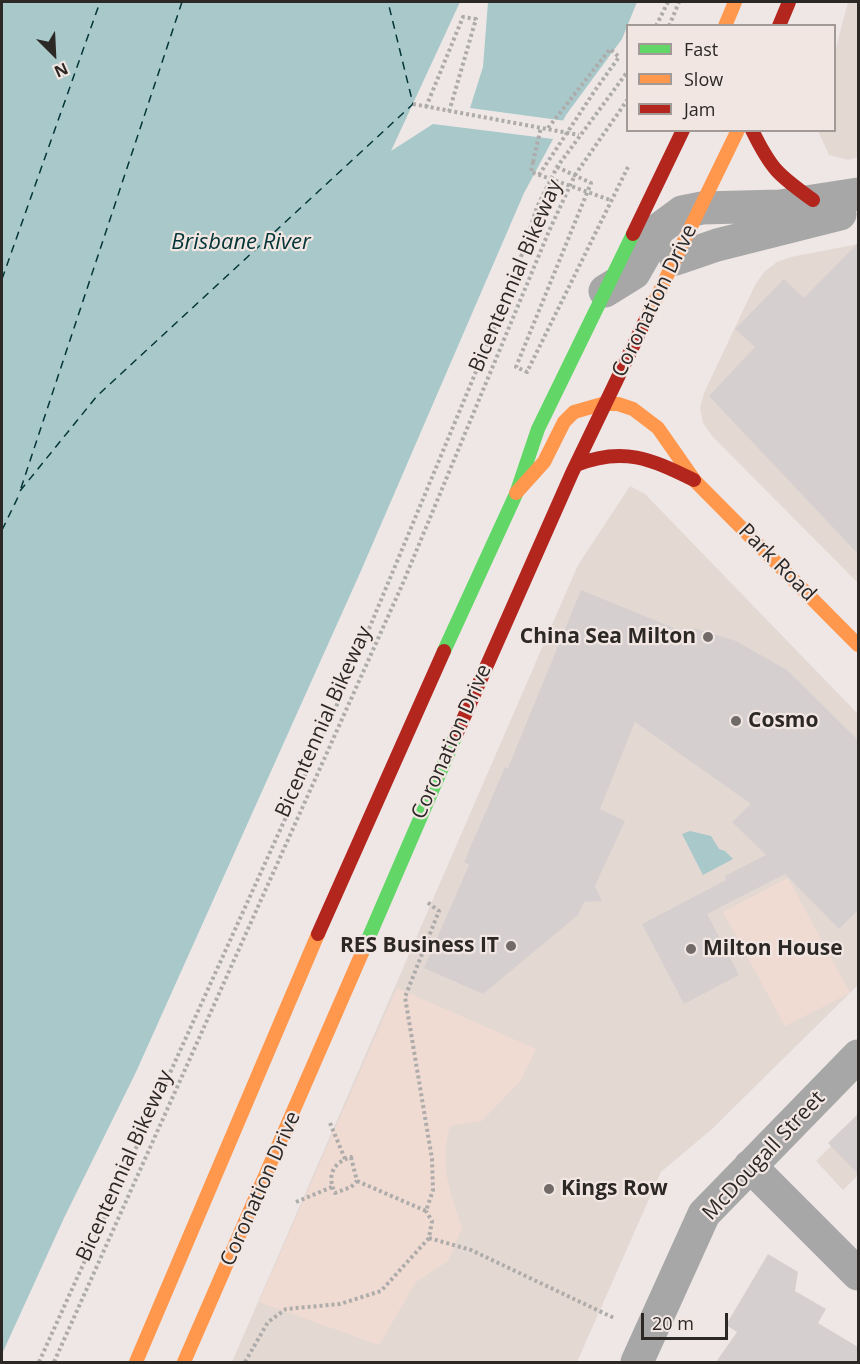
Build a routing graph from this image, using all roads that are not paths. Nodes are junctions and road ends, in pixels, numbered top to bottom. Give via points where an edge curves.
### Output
1 (735, 2) edge
2 (789, 2) edge
3 (726, 24) edge
4 (780, 24) edge
5 (682, 132) edge
6 (737, 132) edge
7 (754, 132) edge
8 (858, 194) edge
9 (813, 200) junction
10 (702, 208) junction
11 (858, 208) edge
12 (676, 259) junction
13 (605, 291) junction
14 (605, 404) junction
15 (576, 465) junction
16 (695, 481) junction
17 (516, 494) junction
18 (858, 645) edge
19 (858, 1056) edge
20 (750, 1166) junction
21 (858, 1274) edge
22 (136, 1362) edge
23 (184, 1362) edge
24 (637, 1362) edge

1 - 3 main road
2 - 4 main road
5 - 13 main road, Coronation Drive
6 - 10 main road, Coronation Drive
7 - 9 main road via 779,176
8 - 9 street
9 - 10 street via 739,209
10 - 12 main road, Coronation Drive
10 - 13 street via 682,212 668,221 634,273
11 - 12 street
12 - 14 main road, Coronation Drive
13 - 17 main road, Coronation Drive via 538,429
14 - 15 main road, Coronation Drive
14 - 16 main road, Park Road via 639,410 675,449
14 - 17 main road, Park Road via 571,414 539,469
15 - 16 main road, Park Road via 599,456 623,454 651,459
15 - 23 main road, Coronation Drive
16 - 18 main road, Park Road
17 - 22 main road, Coronation Drive via 352,855
19 - 20 street, McDougall Street
20 - 21 street
20 - 24 street, McDougall Street via 704,1214

